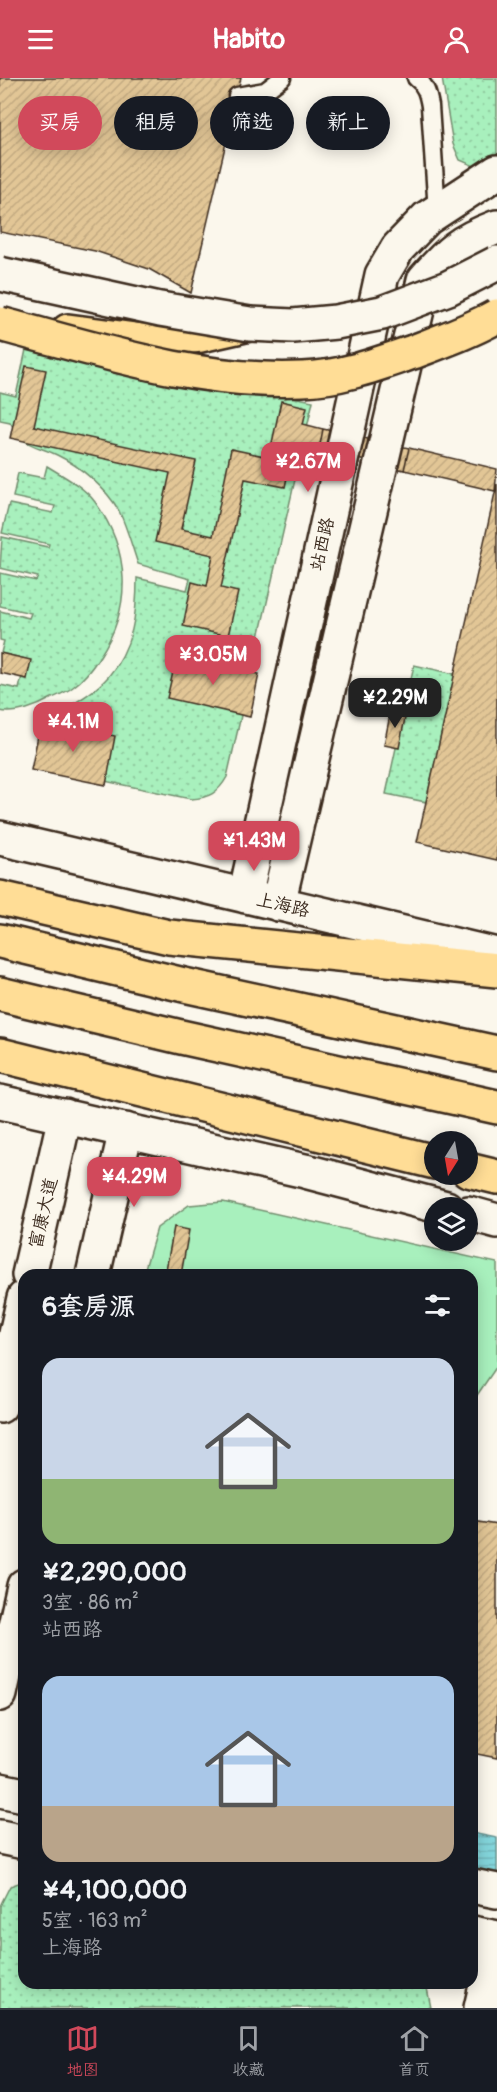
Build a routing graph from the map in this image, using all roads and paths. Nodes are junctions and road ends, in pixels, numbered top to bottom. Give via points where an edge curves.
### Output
1 (282, 78) edge
2 (416, 78) edge
3 (237, 96) dead end
4 (497, 172) edge
5 (437, 212) junction
6 (497, 227) edge
7 (497, 263) edge
8 (0, 274) edge
9 (497, 316) edge
10 (0, 319) edge
11 (0, 324) edge
12 (250, 324) junction
13 (0, 838) edge
14 (245, 896) junction
15 (0, 898) edge
16 (278, 904) junction
17 (0, 941) edge
18 (497, 955) edge
19 (497, 970) edge
20 (0, 994) edge
21 (497, 1053) edge
22 (0, 1055) edge
23 (0, 1102) edge
24 (497, 1107) edge
25 (65, 1116) junction
26 (126, 1130) junction
27 (424, 1159) edge
28 (478, 1172) edge
29 (497, 1177) edge
30 (424, 1202) edge
31 (478, 1216) edge
32 (497, 1221) edge
33 (30, 1269) edge
34 (94, 1269) edge
35 (18, 1325) edge
36 (0, 1406) edge
37 (18, 1613) edge
38 (0, 1694) edge
39 (0, 1790) edge
40 (18, 1794) edge
41 (0, 1837) edge
42 (18, 1841) edge
43 (478, 1887) edge
44 (497, 1892) edge
45 (478, 1934) edge
46 (497, 1938) edge
47 (482, 2008) edge

1 - 3 lane via 266,91
2 - 5 lane via 427,91 430,106
4 - 5 street, 站西路
5 - 14 street, 站西路 via 398,248 382,275
6 - 16 street via 448,252 424,280
7 - 12 street, bridge via 448,288 382,313 293,326
8 - 12 street, bridge
9 - 11 highway, bridge via 470,331 366,369 305,379 192,371
10 - 12 highway via 143,341 201,335
13 - 14 street, 上海路
14 - 16 street, 上海路
15 - 19 highway via 169,937
16 - 18 street, 上海路
17 - 21 highway
20 - 24 highway
22 - 27 highway
23 - 25 street
25 - 26 street
25 - 33 street, 富康大道
26 - 30 street
26 - 34 street
28 - 29 highway
31 - 32 street
35 - 36 street
37 - 38 street
39 - 40 street
41 - 42 street
43 - 44 street
45 - 46 street
46 - 47 street

